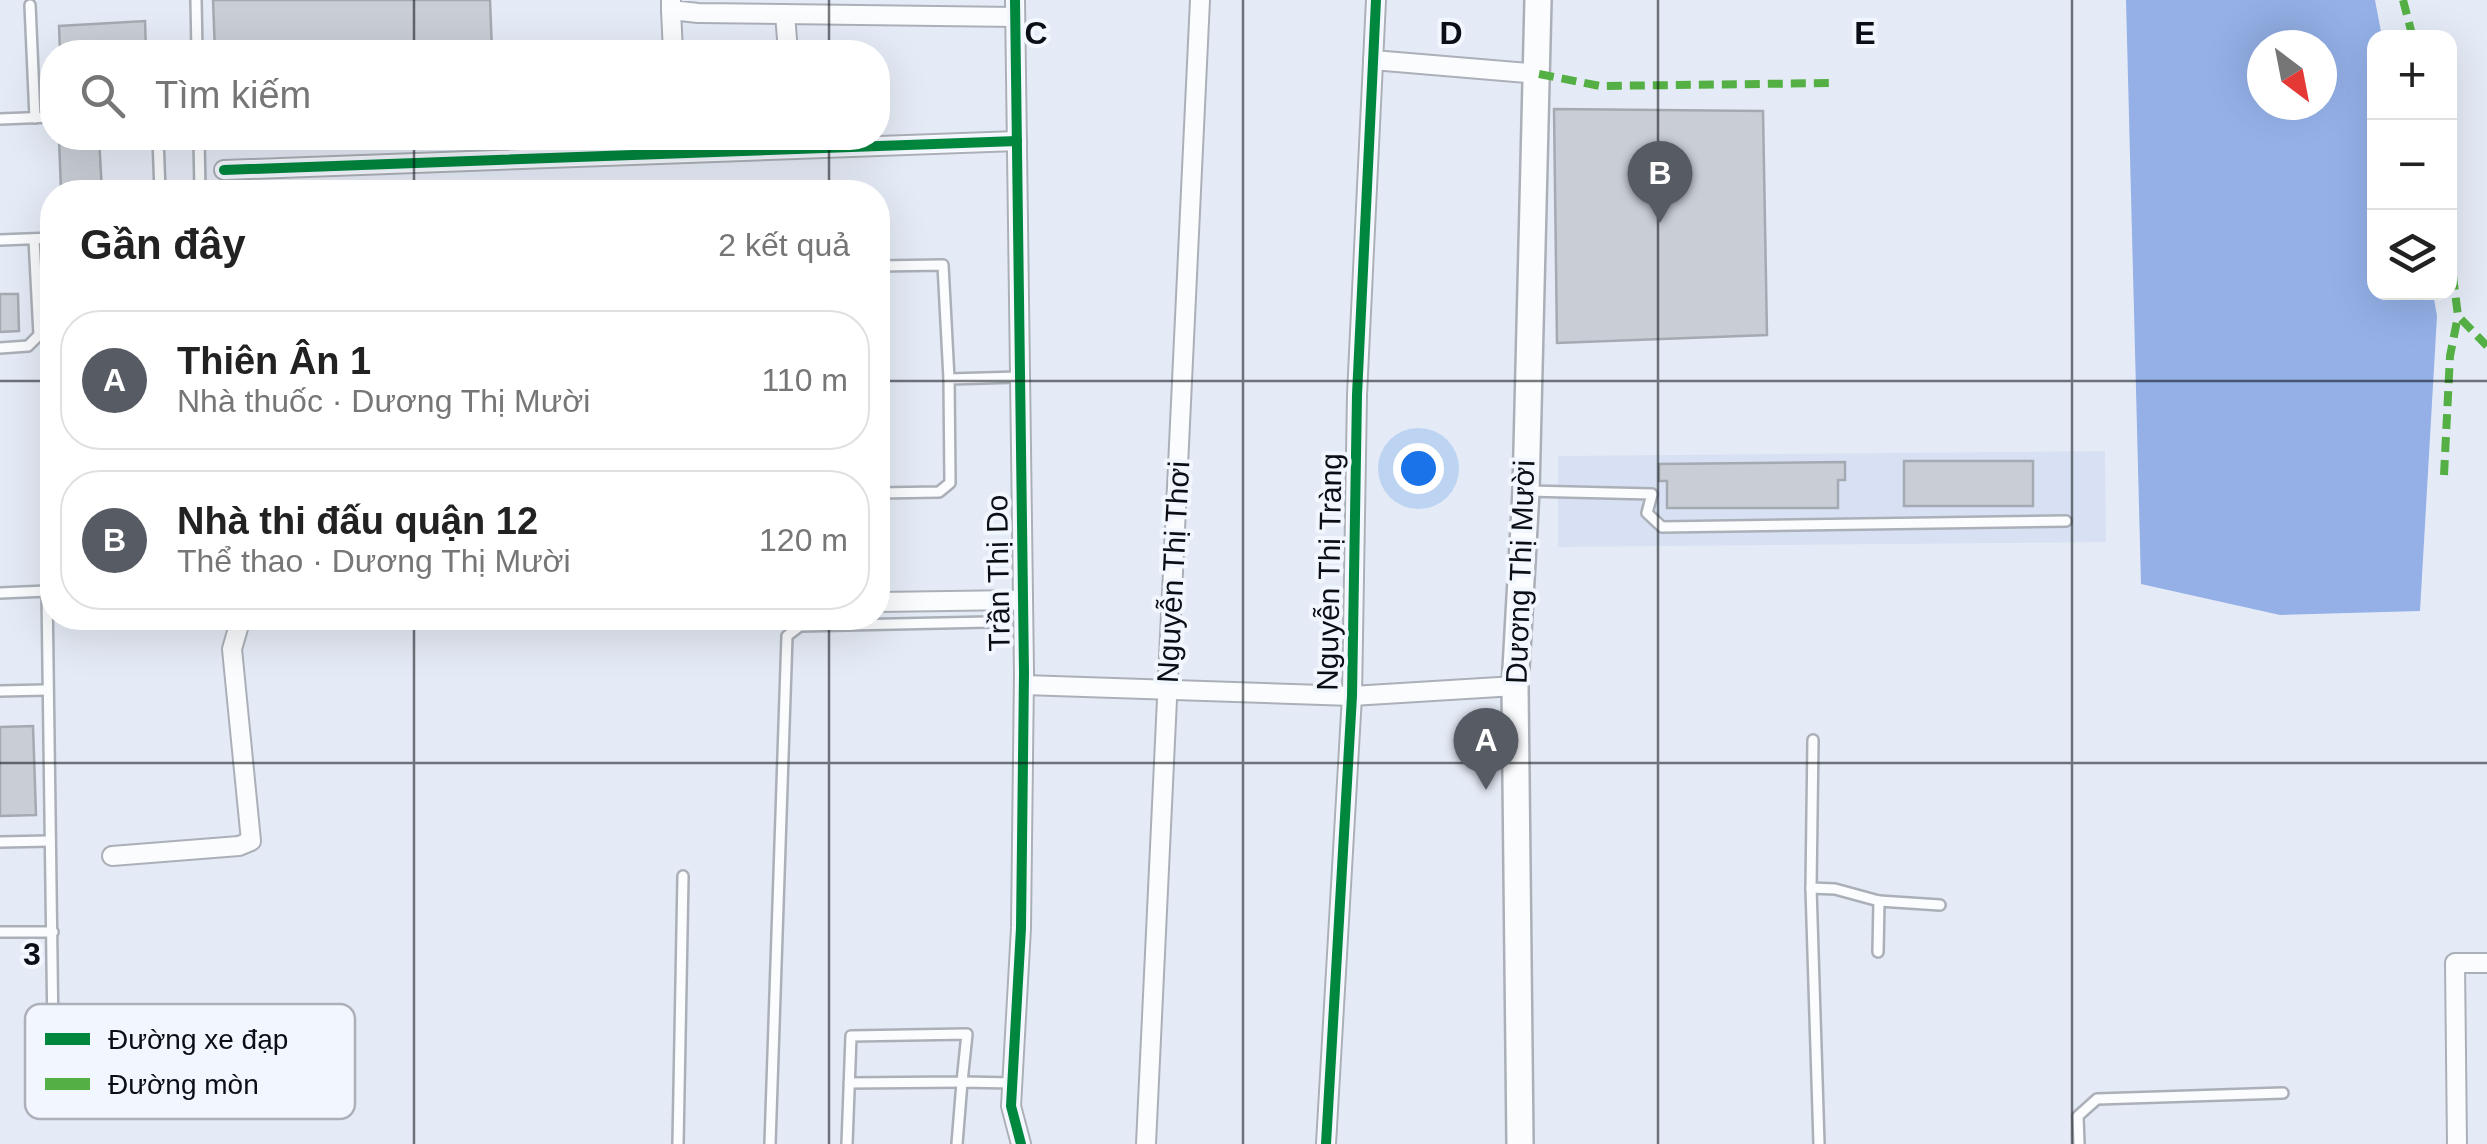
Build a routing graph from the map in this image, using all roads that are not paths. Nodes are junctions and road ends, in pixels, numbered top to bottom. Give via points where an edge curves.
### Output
1 (196, 0) edge
2 (1200, 0) edge
3 (1376, 0) edge
4 (1538, 0) edge
5 (30, 5) dead end
6 (671, 5) edge
7 (1015, 9) edge
8 (785, 14) junction
9 (197, 40) edge
10 (672, 40) edge
11 (787, 40) edge
12 (1373, 60) junction
13 (1538, 74) junction
14 (36, 118) junction
15 (40, 118) edge
16 (0, 119) edge
17 (1017, 141) junction
18 (890, 142) edge
19 (158, 150) edge
20 (199, 150) edge
21 (586, 150) edge
22 (224, 170) dead end
23 (160, 180) edge
24 (200, 180) edge
25 (34, 239) junction
26 (40, 239) edge
27 (0, 240) edge
28 (890, 266) edge
29 (0, 348) edge
30 (1020, 377) junction
31 (949, 379) junction
32 (1526, 491) junction
33 (890, 493) edge
34 (2066, 521) dead end
35 (40, 591) edge
36 (0, 593) edge
37 (1023, 600) junction
38 (890, 602) edge
39 (990, 622) dead end
40 (890, 624) edge
41 (46, 630) edge
42 (238, 630) edge
43 (795, 630) edge
44 (1024, 686) junction
45 (1516, 686) junction
46 (46, 690) junction
47 (0, 691) edge
48 (1168, 691) junction
49 (1352, 696) junction
50 (1813, 740) dead end
51 (50, 841) junction
52 (0, 842) edge
53 (112, 856) dead end
54 (683, 876) dead end
55 (1811, 888) junction
56 (1879, 901) junction
57 (1940, 905) dead end
58 (0, 932) edge
59 (53, 932) junction
60 (1878, 952) dead end
61 (2487, 963) edge
62 (53, 1004) edge
63 (962, 1082) junction
64 (849, 1083) junction
65 (1012, 1083) junction
66 (2282, 1093) dead end
67 (1019, 1143) edge
68 (678, 1144) edge
69 (770, 1144) edge
70 (847, 1144) edge
71 (957, 1144) edge
72 (1146, 1144) edge
73 (1326, 1144) edge
74 (1520, 1144) edge
75 (1818, 1144) edge
76 (2079, 1144) edge
77 (2457, 1144) edge

1 - 9 lane
2 - 48 street, Nguyễn Thị Thơi
3 - 12 street, Nguyễn Thị Tràng
4 - 13 street, Dương Thị Mười
5 - 14 lane
6 - 8 street
6 - 10 street
7 - 8 street
7 - 17 street, Trần Thị Do
8 - 11 street
12 - 13 street
12 - 49 street, Nguyễn Thị Tràng
13 - 32 street, Dương Thị Mười
14 - 15 lane
14 - 16 lane
17 - 18 street
17 - 30 street, Trần Thị Do
19 - 23 lane
20 - 24 lane
21 - 22 street
25 - 26 lane
25 - 27 lane
25 - 29 lane via 40,335 28,346
28 - 31 lane via 943,264
30 - 31 lane
30 - 37 street, Trần Thị Do
31 - 33 lane via 950,483 939,492
32 - 34 lane via 1652,494 1647,513 1662,527
32 - 45 street, Dương Thị Mười
35 - 36 lane
37 - 38 street
37 - 44 street, Trần Thị Do
39 - 40 lane
41 - 46 lane
42 - 53 street via 232,649 251,841
43 - 69 lane via 787,636
44 - 48 street
44 - 65 street, Trần Thị Do
45 - 49 street
45 - 74 street, Dương Thị Mười
46 - 47 lane
46 - 51 lane
48 - 49 street
48 - 72 street, Nguyễn Thị Thơi
49 - 73 street, Nguyễn Thị Tràng
50 - 55 lane
51 - 52 lane
51 - 59 lane
54 - 68 lane
55 - 56 lane
55 - 75 lane
56 - 57 lane
56 - 60 lane
58 - 59 lane
59 - 62 lane
61 - 77 street via 2455,963
63 - 64 lane
63 - 64 lane via 968,1034 852,1036
63 - 65 lane
63 - 71 lane
64 - 70 lane
65 - 67 street, Trần Thị Do
66 - 76 lane via 2097,1100 2078,1116

